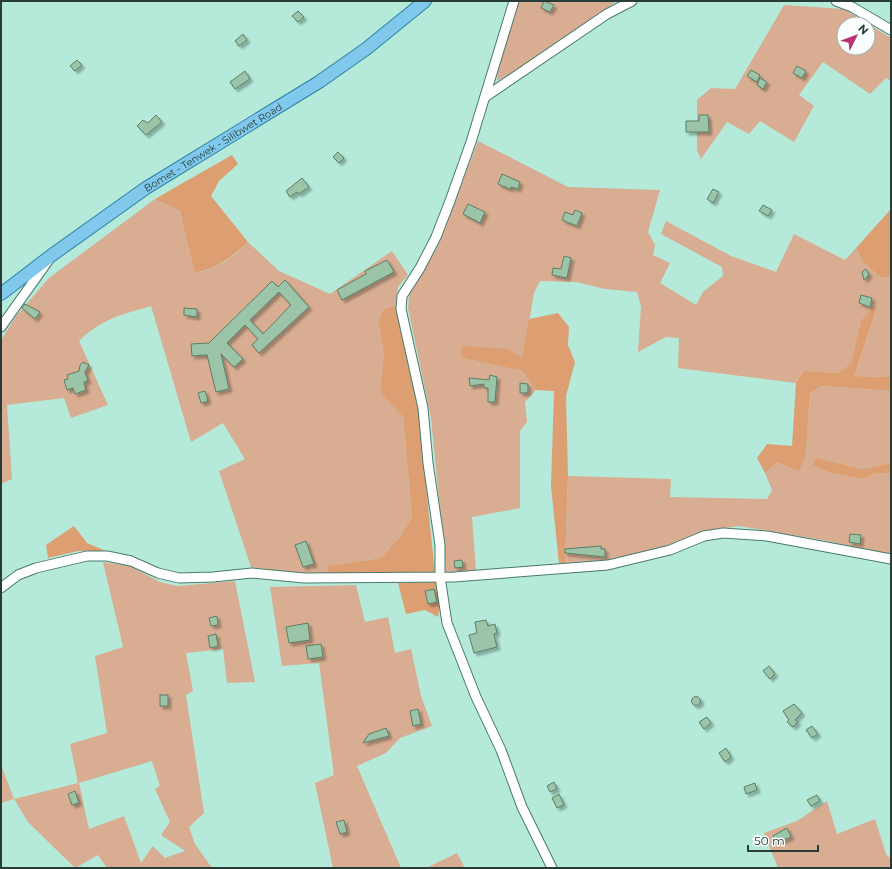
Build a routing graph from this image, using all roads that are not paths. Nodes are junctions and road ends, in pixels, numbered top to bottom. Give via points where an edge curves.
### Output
1 (425, 1) edge
2 (514, 1) edge
3 (632, 1) edge
4 (836, 1) edge
5 (891, 30) edge
6 (485, 97) junction
7 (52, 255) junction
8 (1, 294) edge
9 (1, 327) edge
10 (891, 559) edge
11 (440, 577) junction
12 (1, 588) edge
13 (552, 868) edge

1 - 7 main road, Bomet - Tenwek - Silibwet Road via 320,82 146,188
2 - 6 street
3 - 6 street via 607,14
4 - 5 street via 852,7
6 - 11 street via 436,238 402,296 401,309 423,408 440,545
7 - 8 main road, Bomet - Tenwek - Silibwet Road
7 - 9 street
10 - 11 street via 767,536 723,533 704,536 670,550 608,565
11 - 12 street via 312,578 252,573 213,578 179,578 158,574 131,561 107,556 87,556 36,568 18,575
11 - 13 street via 447,623 459,656 501,750 522,807

